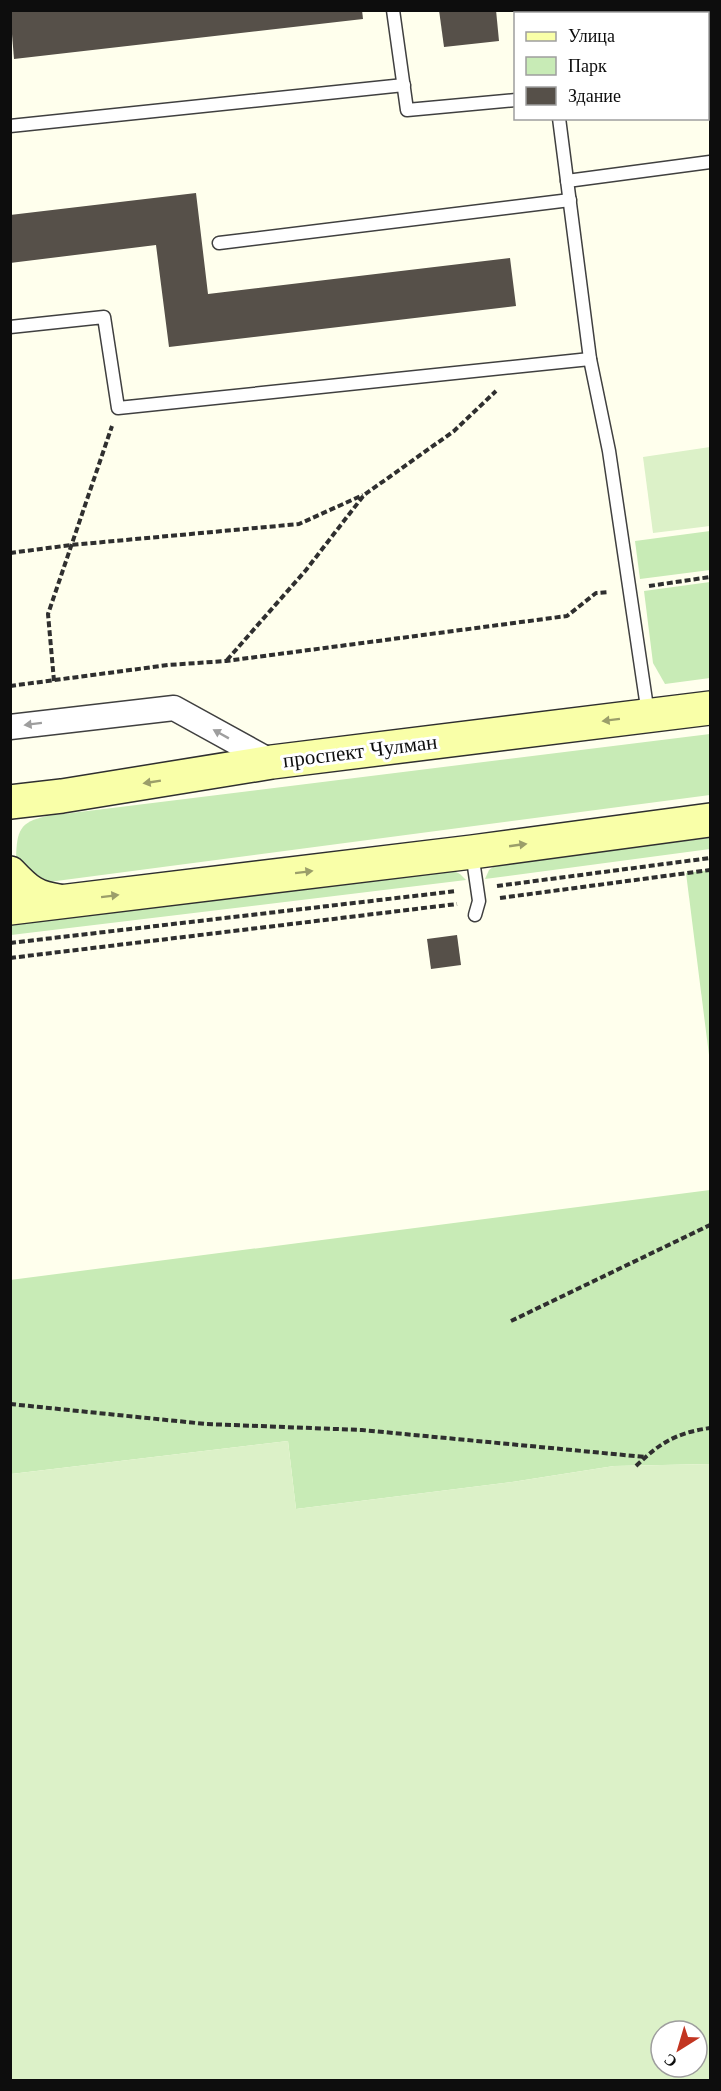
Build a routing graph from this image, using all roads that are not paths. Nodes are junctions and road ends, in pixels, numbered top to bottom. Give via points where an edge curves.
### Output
1 (393, 10) edge
2 (709, 56) edge
3 (711, 75) edge
4 (404, 85) junction
5 (514, 100) edge
6 (559, 120) edge
7 (10, 126) edge
8 (711, 162) edge
9 (567, 181) junction
10 (570, 200) junction
11 (219, 243) dead end
12 (10, 327) edge
13 (590, 358) junction
14 (711, 708) edge
15 (648, 715) junction
16 (10, 727) edge
17 (272, 762) junction
18 (26, 801) edge
19 (10, 818) edge
20 (711, 819) edge
21 (472, 852) junction
22 (10, 873) edge
23 (64, 902) junction
24 (10, 908) edge
25 (475, 915) dead end

1 - 4 lane
2 - 3 lane
4 - 5 lane via 407,110
4 - 7 lane
6 - 9 lane
8 - 9 lane
9 - 10 lane
10 - 11 lane
10 - 13 lane
12 - 13 lane via 104,317 118,408
13 - 15 lane via 609,452
14 - 15 main road, проспект Чулман
15 -> 17 main road, проспект Чулман
17 -> 16 street via 174,708
17 -> 18 main road, проспект Чулман
18 - 19 main road, проспект Чулман
21 -> 20 main road
23 -> 21 main road
21 - 25 lane via 478,895
22 - 23 main road via 41,898
23 - 24 main road

